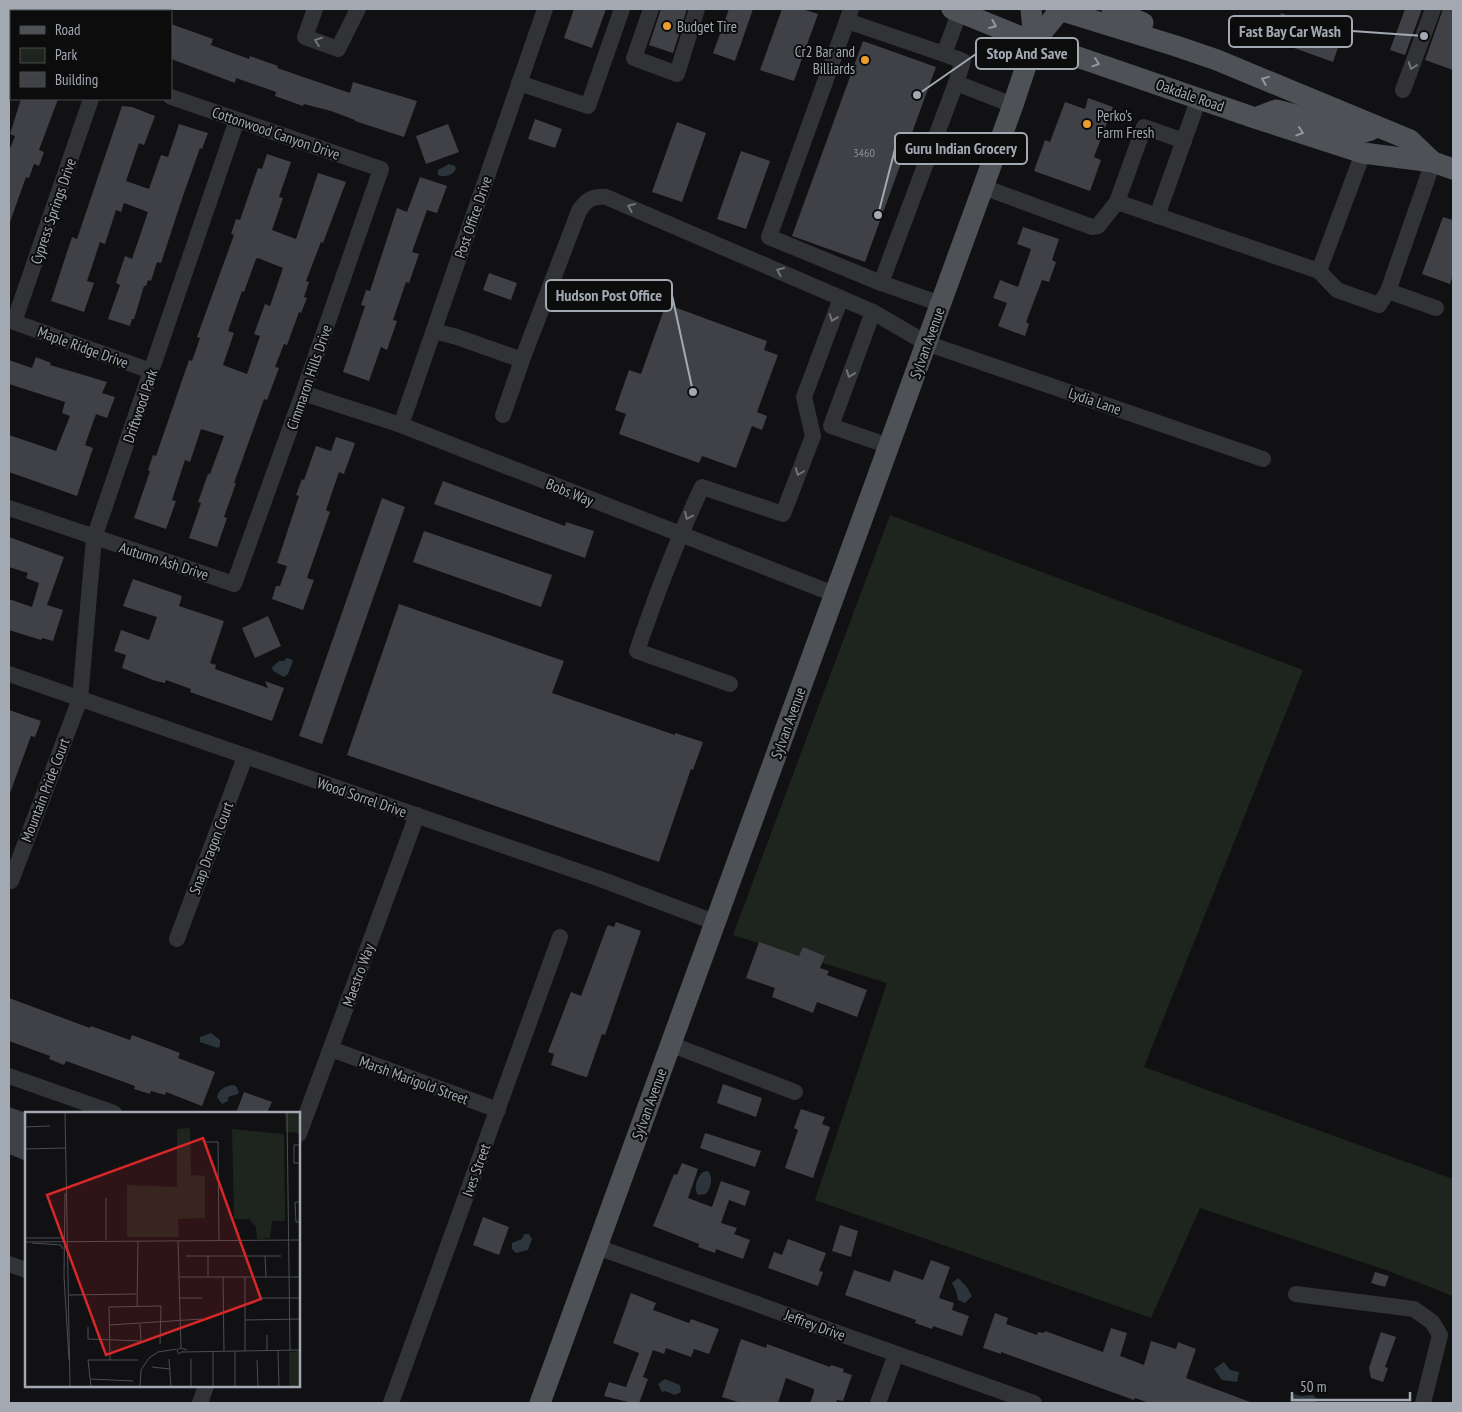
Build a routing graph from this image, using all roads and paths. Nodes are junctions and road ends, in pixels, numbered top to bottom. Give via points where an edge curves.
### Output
1 (315, 9) edge
2 (358, 9) edge
3 (544, 9) edge
4 (622, 9) edge
5 (651, 9) edge
6 (697, 9) edge
7 (1031, 9) edge
8 (1059, 9) edge
9 (1112, 9) edge
10 (1432, 9) edge
11 (956, 10) edge
12 (849, 15) edge
13 (1034, 42) junction
14 (1176, 46) junction
15 (944, 54) junction
16 (519, 83) junction
17 (956, 83) junction
18 (1403, 90) dead end
19 (172, 97) edge
20 (1199, 98) junction
21 (92, 100) edge
22 (1013, 105) junction
23 (1255, 118) junction
24 (238, 120) junction
25 (1374, 125) junction
26 (1184, 140) junction
27 (1363, 152) junction
28 (1433, 162) junction
29 (381, 169) joint
30 (1453, 169) edge
31 (983, 187) junction
32 (1117, 202) junction
33 (1158, 216) junction
34 (1319, 271) junction
35 (881, 283) junction
36 (1388, 291) junction
37 (841, 298) junction
38 (940, 304) junction
39 (1436, 308) dead end
40 (873, 312) junction
41 (14, 322) joint
42 (434, 330) junction
43 (926, 343) junction
44 (522, 360) junction
45 (151, 371) junction
46 (304, 393) junction
47 (503, 415) dead end
48 (401, 425) junction
49 (889, 446) junction
50 (1263, 459) dead end
51 (9, 508) edge
52 (679, 535) junction
53 (94, 538) junction
54 (234, 584) joint
55 (834, 594) junction
56 (9, 674) edge
57 (730, 684) dead end
58 (80, 699) junction
59 (245, 757) junction
60 (417, 815) junction
61 (11, 881) dead end
62 (714, 922) junction
63 (560, 937) dead end
64 (177, 939) dead end
65 (670, 1044) junction
66 (331, 1049) junction
67 (9, 1076) edge
68 (794, 1092) dead end
69 (498, 1110) junction
70 (111, 1112) edge
71 (300, 1131) edge
72 (597, 1247) junction
73 (9, 1264) edge
74 (25, 1270) edge
75 (1296, 1294) dead end
76 (896, 1354) junction
77 (206, 1387) edge
78 (200, 1403) edge
79 (391, 1403) edge
80 (540, 1403) edge
81 (878, 1403) edge
82 (1034, 1403) edge
83 (1423, 1403) edge

2 -> 1 street via 338,49 305,37
3 - 16 street, Post Office Drive
4 - 16 street via 588,106
5 - 6 street via 634,58 677,74
7 - 13 main road, Sylvan Avenue
8 - 13 main road, Sylvan Avenue
8 - 14 main road, Oakdale Road
9 - 14 main road via 1144,23
10 -> 18 street
11 -> 13 main road, Oakdale Road
11 - 15 street
12 - 15 street
12 - 35 street via 770,237
13 -> 20 main road, Oakdale Road
13 - 22 main road, Sylvan Avenue
25 -> 14 main road, Oakdale Road
15 - 17 street via 963,61
16 - 42 street, Post Office Drive
17 - 22 street
17 - 35 street
19 - 24 street, Cottonwood Canyon Drive
20 - 23 main road, Oakdale Road
20 - 26 street
21 - 41 street, Cypress Springs Drive
22 - 31 main road, Sylvan Avenue
23 - 25 main road via 1276,110 1320,120 1355,133 1371,130
23 -> 27 main road, Oakdale Road
24 - 29 street, Cottonwood Canyon Drive
24 - 45 street, Driftwood Park
25 - 28 main road, Oakdale Road via 1410,140
26 - 32 street via 1144,127
26 - 33 street
27 - 28 main road, Oakdale Road
27 - 34 street
28 - 30 main road, Oakdale Road
28 - 36 street
29 - 46 street, Cimmaron Hills Drive
31 - 32 street via 1092,227 1098,226
31 - 38 main road, Sylvan Avenue
32 - 33 street
33 - 34 street
34 - 36 street via 1337,290 1379,305
35 - 38 street
36 - 39 street
37 - 40 street, Lydia Lane
37 -> 44 street, Lydia Lane via 606,197 594,196 585,201 579,211
37 -> 52 street via 804,397 813,436 783,514 702,487
38 - 43 main road, Sylvan Avenue
40 - 43 street, Lydia Lane
40 -> 49 street via 831,426
41 - 45 street, Maple Ridge Drive
42 - 44 street
42 - 48 street, Post Office Drive
43 - 49 main road, Sylvan Avenue
43 - 50 street, Lydia Lane
44 - 47 street
45 - 53 street, Driftwood Park
46 - 48 street, Bobs Way
46 - 54 street, Cimmaron Hills Drive
48 - 52 street, Bobs Way
49 - 55 main road, Sylvan Avenue
51 - 53 street, Autumn Ash Drive
52 - 55 street, Bobs Way
52 - 57 street via 637,651
53 - 54 street, Autumn Ash Drive
53 - 58 street, Driftwood Park
55 - 62 main road, Sylvan Avenue
56 - 58 street, Wood Sorrel Drive
58 - 59 street, Wood Sorrel Drive
58 - 61 street, Mountain Pride Court
59 - 60 street, Wood Sorrel Drive
59 - 64 street, Snap Dragon Court
60 - 62 street, Wood Sorrel Drive
60 - 66 street, Maestro Way
62 - 65 main road, Sylvan Avenue
63 - 69 street, Ives Street
65 - 68 street
65 - 72 main road, Sylvan Avenue
66 - 69 street, Marsh Marigold Street
66 - 71 street, Maestro Way
67 - 70 street
69 - 79 street, Ives Street
72 - 76 street, Jeffrey Drive
72 - 80 main road, Sylvan Avenue
73 - 74 street
75 - 83 street via 1414,1309 1432,1322 1440,1335
76 - 81 street
76 - 82 street, Jeffrey Drive
77 - 78 street

